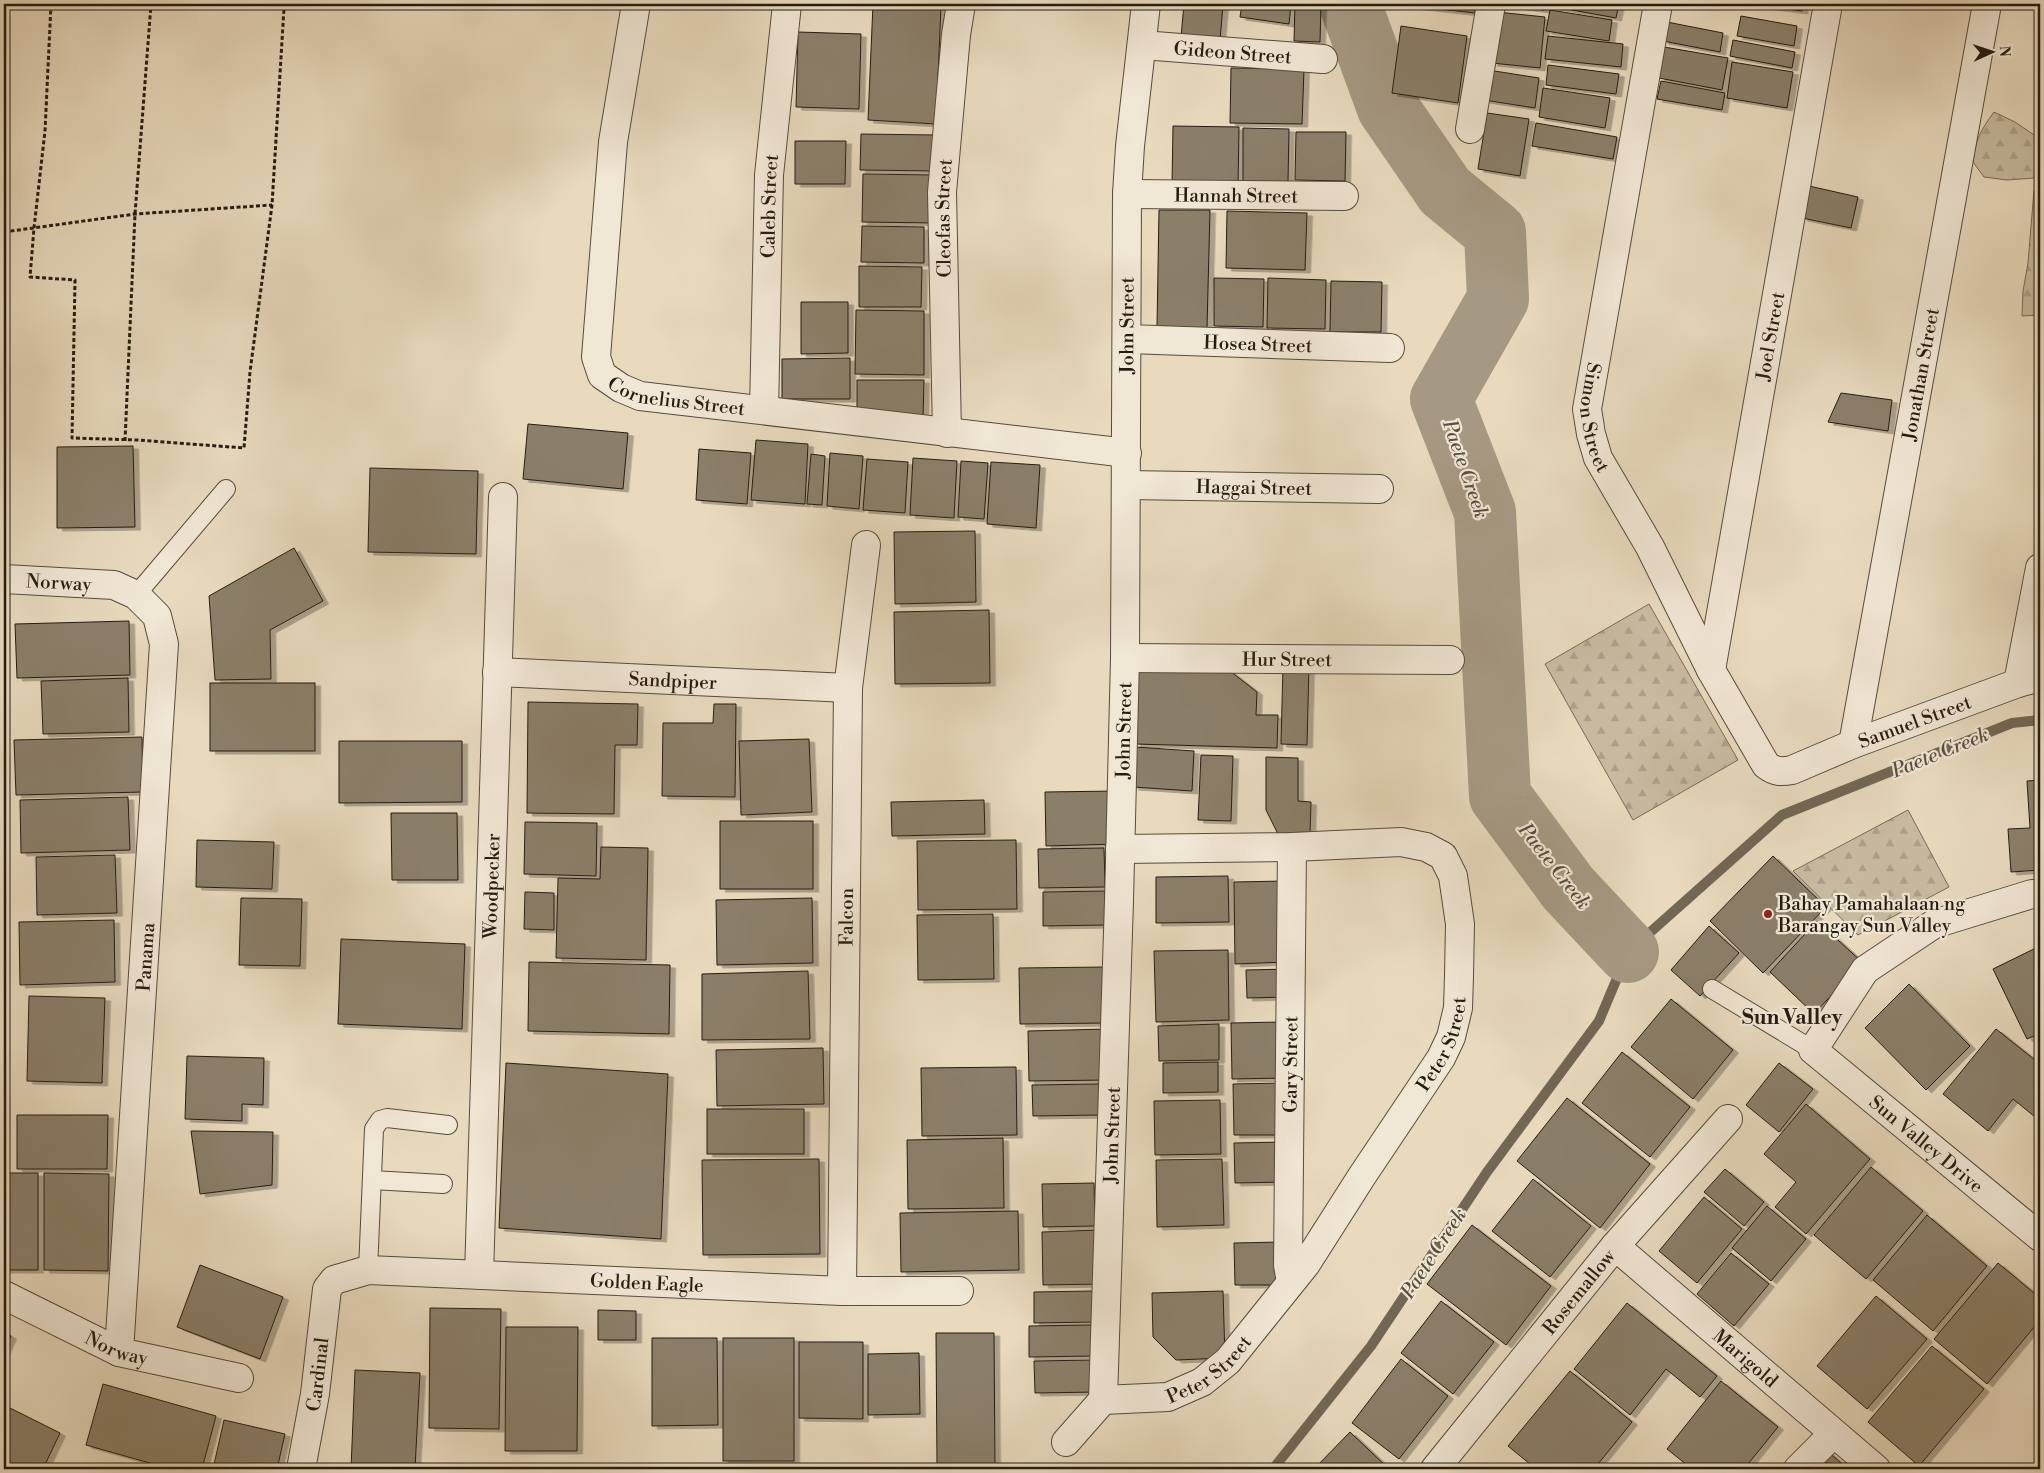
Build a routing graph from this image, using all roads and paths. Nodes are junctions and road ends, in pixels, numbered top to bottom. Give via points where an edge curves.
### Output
1 (51, 4) edge
2 (152, 4) edge
3 (636, 4) edge
4 (787, 4) edge
5 (961, 4) edge
6 (1146, 4) edge
7 (1491, 4) edge
8 (1658, 4) edge
9 (1828, 4) edge
10 (1987, 4) edge
11 (284, 8) dead end
12 (1142, 45) junction
13 (1323, 60) dead end
14 (1470, 129) dead end
15 (1127, 194) junction
16 (1344, 196) dead end
17 (272, 205) junction
18 (135, 214) junction
19 (34, 228) junction
20 (4, 232) edge
21 (1127, 339) junction
22 (1390, 348) dead end
23 (764, 410) junction
24 (947, 432) junction
25 (125, 441) junction
26 (1127, 454) junction
27 (1126, 485) junction
28 (226, 489) dead end
29 (1379, 489) dead end
30 (503, 497) dead end
31 (866, 545) dead end
32 (2040, 568) edge
33 (4, 579) edge
34 (125, 590) junction
35 (1125, 658) junction
36 (1450, 660) dead end
37 (1711, 670) junction
38 (497, 672) junction
39 (2029, 680) edge
40 (848, 688) junction
41 (1853, 744) junction
42 (1792, 770) joint
43 (1292, 846) junction
44 (1120, 849) junction
45 (2040, 894) edge
46 (1712, 988) dead end
47 (1813, 1050) junction
48 (1728, 1119) dead end
49 (448, 1125) dead end
50 (372, 1180) junction
51 (443, 1184) dead end
52 (2040, 1237) edge
53 (1615, 1246) junction
54 (368, 1270) junction
55 (479, 1275) junction
56 (334, 1280) joint
57 (1291, 1282) junction
58 (842, 1291) junction
59 (959, 1292) dead end
60 (4, 1296) edge
61 (119, 1352) junction
62 (239, 1378) dead end
63 (1104, 1400) junction
64 (1833, 1434) junction
65 (1066, 1442) dead end
66 (301, 1469) edge
67 (1434, 1469) edge
68 (1798, 1469) edge
69 (1876, 1469) edge

1 - 19 path via 45,131
2 - 18 path
3 - 23 street, Cornelius Street via 613,142 596,357 602,375 640,396
4 - 23 street, Caleb Street via 769,175
5 - 24 street, Cleofas Street via 942,192
6 - 12 street, John Street
7 - 14 street
8 - 37 street, Simon Street via 1587,408 1598,458 1650,547
9 - 37 street, Joel Street
10 - 41 street, Jonathan Street
11 - 17 path
12 - 13 street, Gideon Street
12 - 15 street, John Street
15 - 16 street, Hannah Street
15 - 21 street, John Street
17 - 18 path
17 - 25 path via 250,372 244,448
18 - 19 path
18 - 25 path
19 - 20 path
19 - 25 path via 30,277 75,280 72,438
21 - 22 street, Hosea Street
21 - 26 street, John Street
23 - 24 street, Cornelius Street
24 - 26 street, Cornelius Street
26 - 27 street, John Street
27 - 29 street, Haggai Street
27 - 35 street, John Street
28 - 34 lane
30 - 38 street, Woodpecker
31 - 40 street, Falcon
32 - 39 street
33 - 34 street, Norway
34 - 61 street, Panama via 156,616 164,644
35 - 36 street, Hur Street
35 - 44 street, John Street
37 - 42 street, Simon Street via 1766,765 1774,771
38 - 40 street, Sandpiper
38 - 55 street, Woodpecker
39 - 41 street, Samuel Street
40 - 58 street, Falcon
41 - 42 street, Samuel Street
43 - 44 street, Peter Street
43 - 57 street, Gary Street via 1288,1255
43 - 57 street, Peter Street via 1401,842 1426,847 1443,856 1453,876 1460,924 1458,1008 1441,1058
44 - 63 street, John Street
45 - 47 street via 1934,924 1865,970
46 - 47 lane
47 - 52 street, Sun Valley Drive
48 - 53 street, Rosemallow
49 - 50 lane via 387,1118 380,1120 374,1129
50 - 51 lane
50 - 54 lane
53 - 64 street, Marigold
53 - 67 street, Rosemallow
54 - 55 street, Golden Eagle
54 - 56 street, Golden Eagle
55 - 58 street, Golden Eagle
56 - 66 street, Cardinal via 327,1289 315,1394
57 - 63 street, Peter Street via 1228,1360 1202,1382 1168,1397
58 - 59 street, Golden Eagle
60 - 61 street, Norway
61 - 62 street, Norway
63 - 65 street
64 - 68 street
64 - 69 street, Marigold

